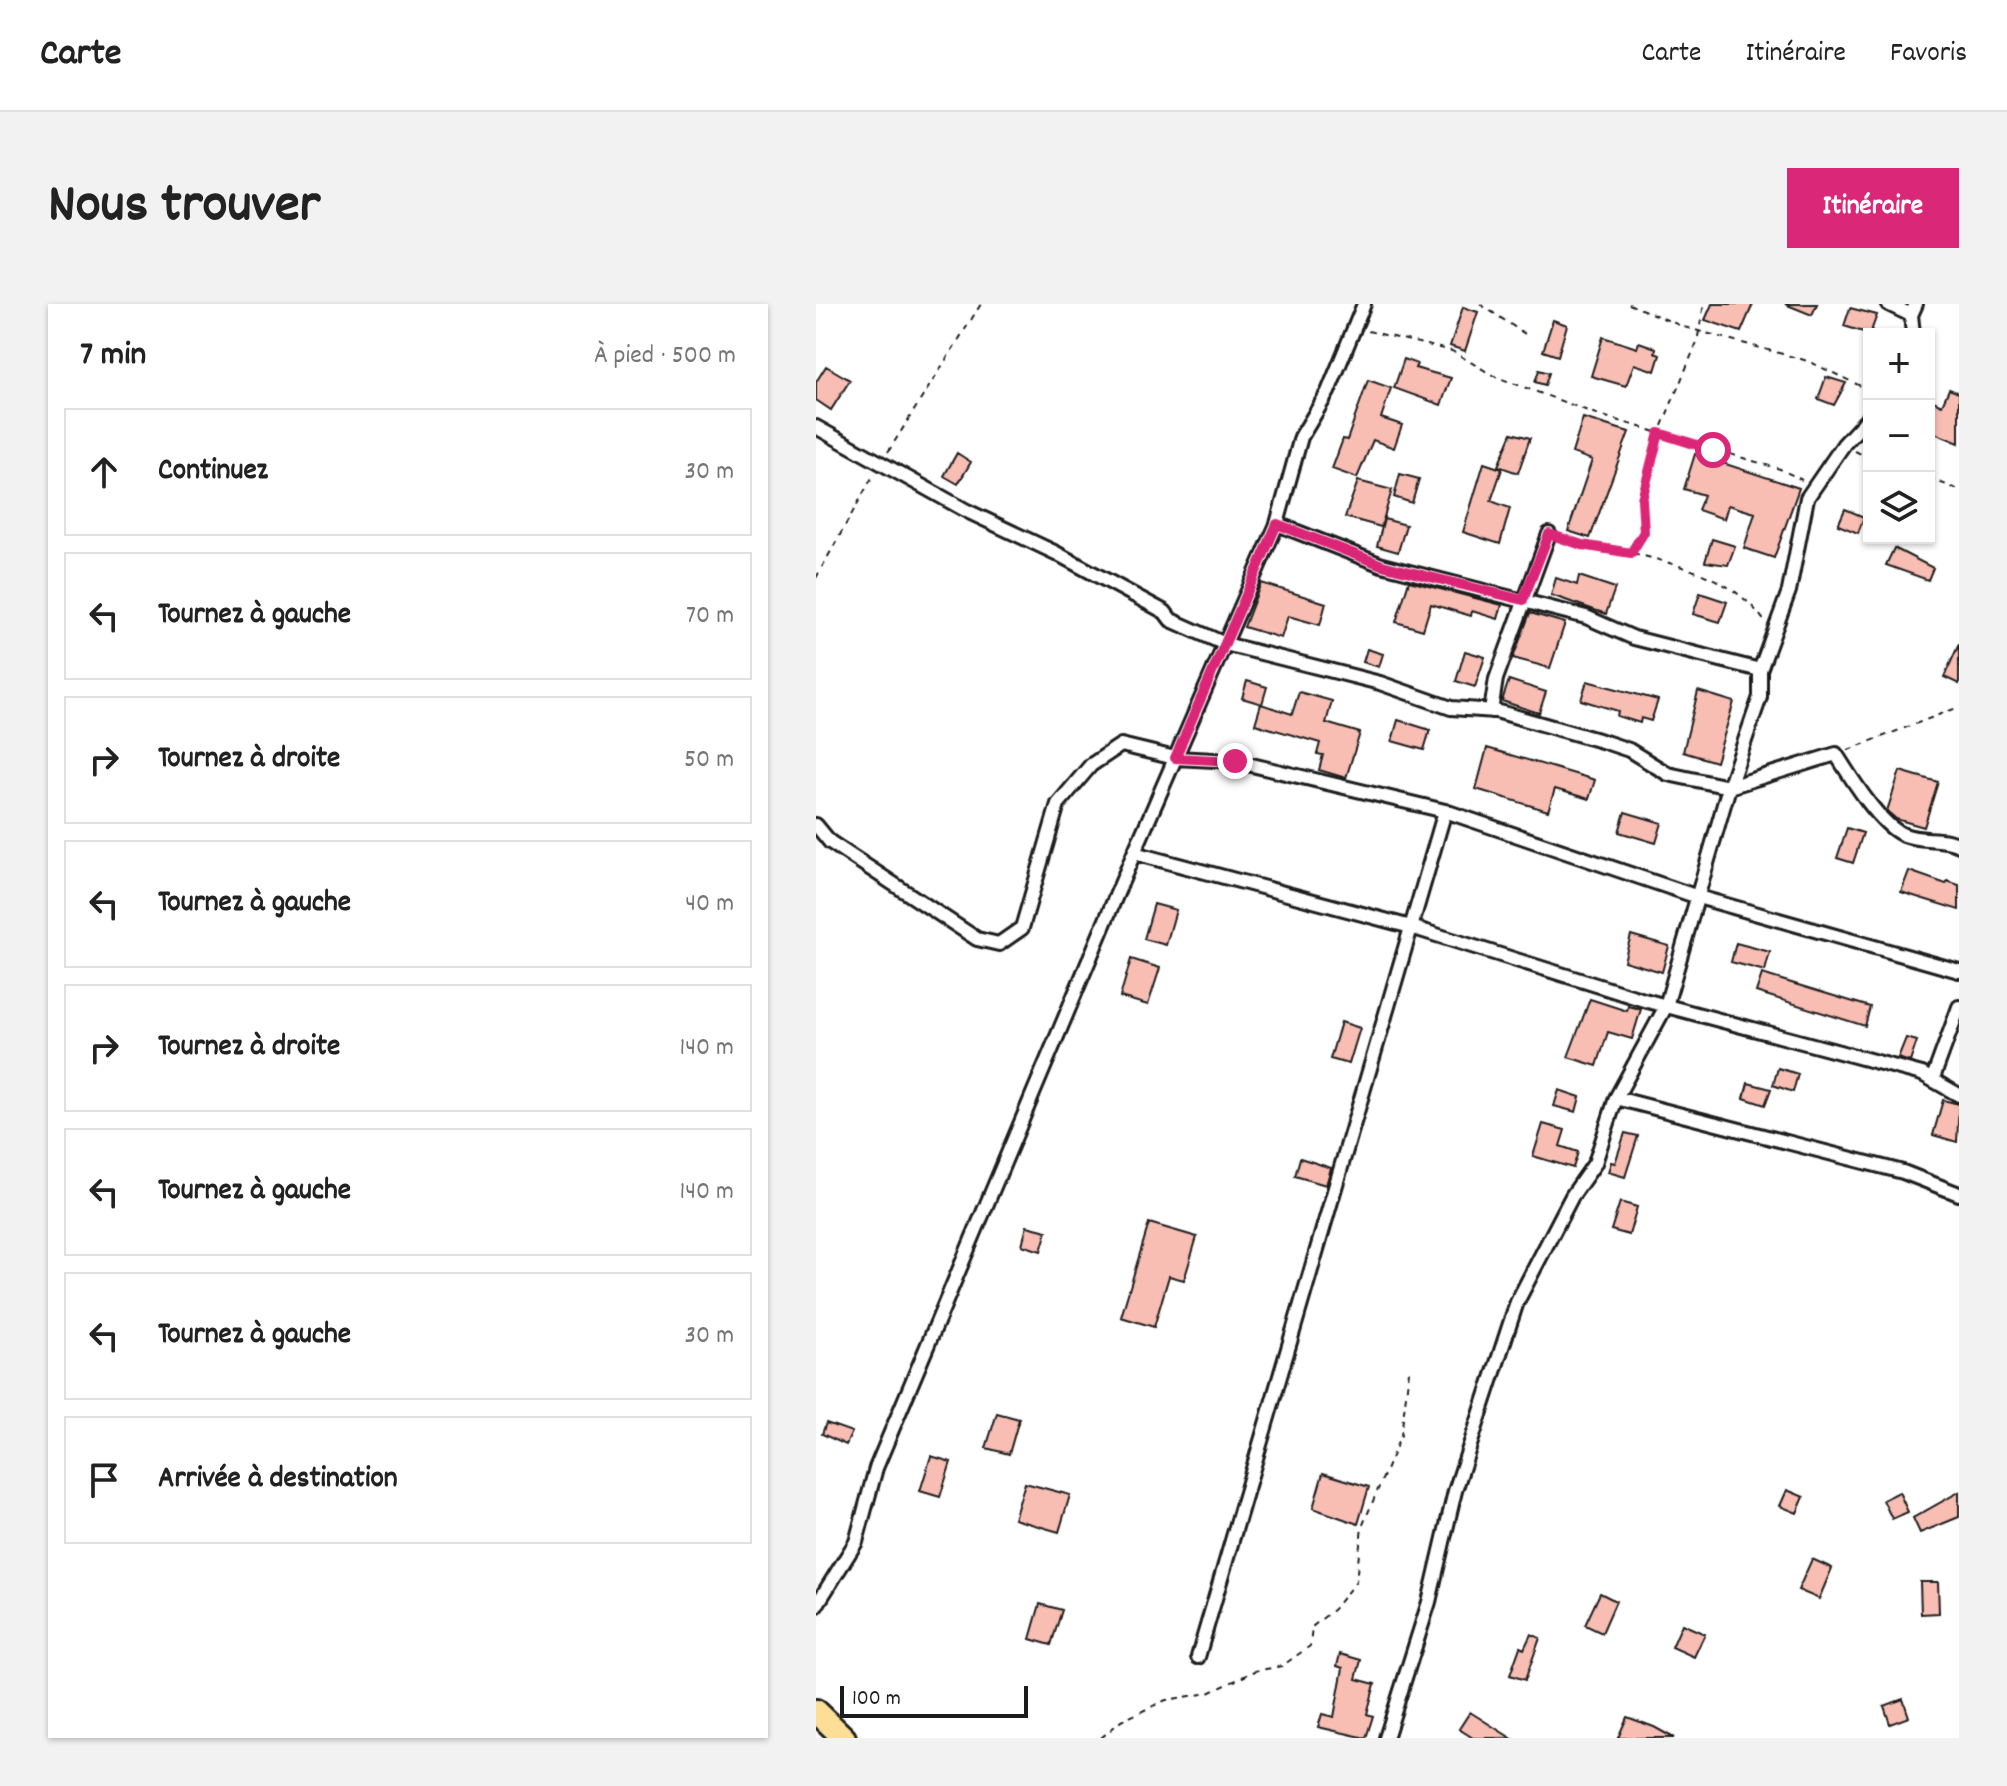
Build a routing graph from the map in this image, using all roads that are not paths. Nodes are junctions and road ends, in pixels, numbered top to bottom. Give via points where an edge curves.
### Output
1 (1364, 304) edge
2 (1888, 304) edge
3 (1914, 309) edge
4 (1863, 423) edge
5 (816, 427) edge
6 (1277, 524) junction
7 (1549, 534) road end
8 (1523, 600) junction
9 (1225, 644) junction
10 (1760, 670) junction
11 (1491, 711) junction
12 (1175, 758) junction
13 (1729, 787) junction
14 (1445, 811) junction
15 (816, 825) edge
16 (1959, 845) edge
17 (1134, 853) junction
18 (1698, 897) junction
19 (1411, 927) junction
20 (1959, 971) edge
21 (1666, 1006) junction
22 (1959, 1007) edge
23 (1933, 1078) junction
24 (1959, 1095) edge
25 (1616, 1098) junction
26 (1959, 1194) edge
27 (816, 1606) edge
28 (1198, 1657) dead end
29 (816, 1711) edge
30 (844, 1738) edge
31 (1386, 1738) edge

1 - 6 street via 1328,392 1301,437
2 - 3 street
4 - 10 street via 1807,498 1789,591
5 - 9 street via 1085,568 1171,620
6 - 8 street via 1382,565
6 - 9 street
7 - 8 street
8 - 10 street via 1586,617 1634,638
8 - 11 street via 1496,679
9 - 11 street via 1380,683 1451,708
9 - 12 street
10 - 13 street via 1760,697
11 - 13 street via 1629,750 1668,774
12 - 14 street via 1235,761
12 - 15 street via 1121,745 1091,765 1058,804 1022,928 999,944 977,939 830,842
12 - 17 street
13 - 16 street via 1836,754 1875,809 1901,834
13 - 18 street
14 - 18 street
14 - 19 street
17 - 19 street
17 - 27 street via 876,1468 856,1542
18 - 20 street
18 - 21 street
19 - 21 street
19 - 28 street
21 - 23 street
21 - 25 street
22 - 23 street
23 - 24 street
25 - 26 street via 1903,1172
25 - 31 street via 1595,1163 1557,1222 1512,1315 1455,1491 1429,1602
29 - 30 highway

